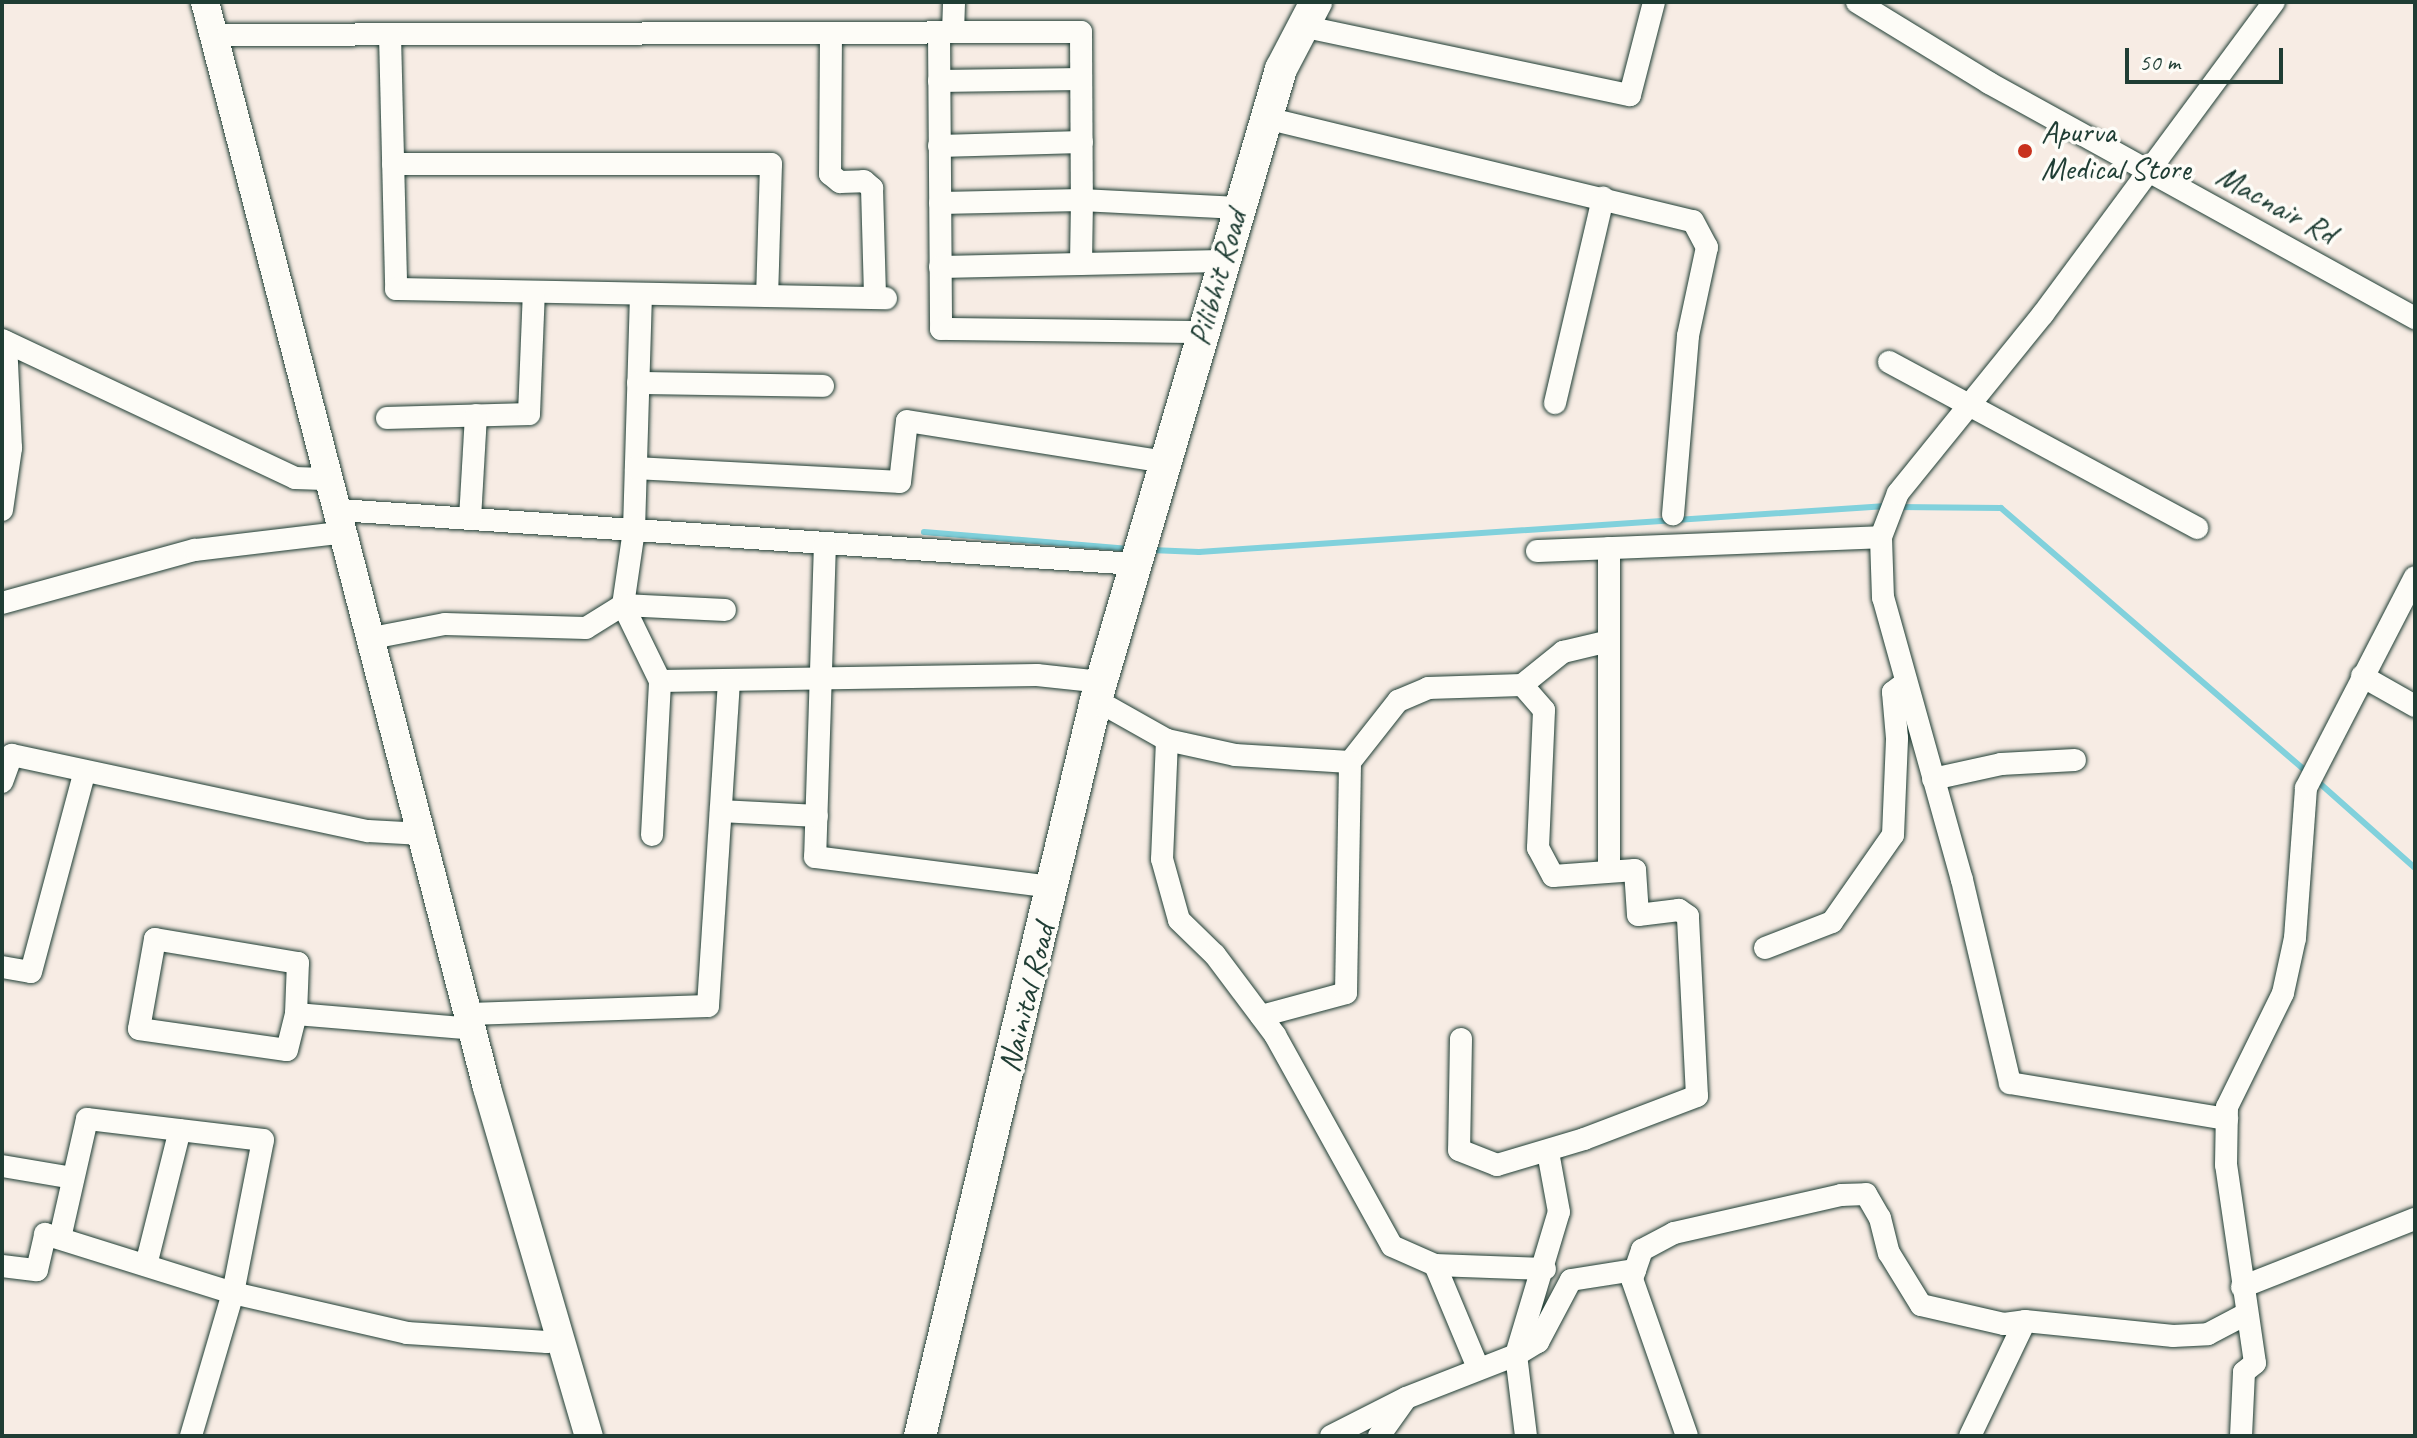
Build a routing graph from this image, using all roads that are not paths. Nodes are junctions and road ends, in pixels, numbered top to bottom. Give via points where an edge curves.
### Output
1 (205, 2) edge
2 (954, 2) edge
3 (1654, 2) edge
4 (1857, 2) edge
5 (2274, 2) edge
6 (1311, 14) edge
7 (946, 32) junction
8 (831, 33) junction
9 (214, 35) junction
10 (390, 35) junction
11 (1081, 79) junction
12 (939, 81) junction
13 (1266, 118) junction
14 (1082, 142) junction
15 (939, 146) junction
16 (393, 164) junction
17 (2148, 171) junction
18 (1603, 198) junction
19 (1082, 200) junction
20 (940, 203) junction
21 (1238, 208) junction
22 (1222, 261) junction
23 (1081, 264) junction
24 (940, 267) junction
25 (534, 292) junction
26 (641, 294) junction
27 (767, 296) junction
28 (2415, 318) edge
29 (1202, 332) junction
30 (4, 341) edge
31 (1889, 362) dead end
32 (638, 383) junction
33 (823, 386) dead end
34 (1555, 403) dead end
35 (1970, 404) junction
36 (476, 415) junction
37 (387, 418) dead end
38 (1165, 462) junction
39 (636, 468) junction
40 (331, 479) junction
41 (2, 510) edge
42 (1673, 514) dead end
43 (470, 519) junction
44 (342, 521) junction
45 (1883, 527) junction
46 (2197, 528) dead end
47 (634, 530) junction
48 (825, 543) junction
49 (1609, 548) junction
50 (1537, 551) dead end
51 (1138, 554) junction
52 (2415, 577) edge
53 (2, 603) edge
54 (623, 605) junction
55 (725, 610) dead end
56 (372, 638) junction
57 (1609, 641) junction
58 (2362, 676) junction
59 (660, 681) junction
60 (729, 681) junction
61 (824, 682) junction
62 (1905, 683) junction
63 (1522, 685) junction
64 (1098, 691) junction
65 (2415, 706) edge
66 (1167, 740) junction
67 (2075, 760) dead end
68 (1350, 762) junction
69 (84, 774) junction
70 (1933, 779) junction
71 (2, 782) edge
72 (721, 811) junction
73 (817, 816) junction
74 (423, 834) junction
75 (652, 835) dead end
76 (1609, 868) junction
77 (1054, 887) junction
78 (1765, 948) dead end
79 (2, 967) edge
80 (296, 1014) junction
81 (1261, 1016) junction
82 (471, 1022) junction
83 (1461, 1039) dead end
84 (2227, 1119) junction
85 (180, 1130) junction
86 (1548, 1152) junction
87 (2, 1166) edge
88 (73, 1178) junction
89 (2415, 1219) edge
90 (60, 1238) junction
91 (146, 1265) junction
92 (1435, 1265) junction
93 (2, 1266) edge
94 (1545, 1269) junction
95 (1635, 1270) junction
96 (2242, 1287) junction
97 (233, 1293) junction
98 (2246, 1314) junction
99 (2025, 1321) junction
100 (560, 1338) junction
101 (1516, 1355) junction
102 (1478, 1368) junction
103 (1406, 1398) junction
104 (191, 1436) edge
105 (589, 1436) edge
106 (920, 1436) edge
107 (1331, 1436) edge
108 (1379, 1436) edge
109 (1526, 1436) edge
110 (1687, 1436) edge
111 (1970, 1436) edge
112 (2241, 1436) edge

1 - 9 main road
2 - 7 street
3 - 6 street via 1630,95
4 - 17 street, Macnair Rd
5 - 17 street
6 - 13 highway, Pilibhit Road via 1281,69
7 - 8 street
7 - 11 street via 1081,32
7 - 12 street
8 - 10 street
8 - 27 street via 830,174 840,182 864,181 872,188 880,298
9 - 10 street
9 - 40 main road
10 - 16 street
11 - 12 street
11 - 14 street
12 - 15 street
13 - 18 street
13 - 21 highway, Pilibhit Road
14 - 15 street
14 - 19 street
15 - 20 street
16 - 25 street via 396,289
16 - 27 street via 771,164
17 - 28 street, Macnair Rd
17 - 35 street
18 - 34 street
18 - 42 street via 1693,221 1707,247 1688,336
19 - 20 street
19 - 21 street
19 - 23 street
20 - 24 street
21 - 22 highway, Pilibhit Road
22 - 23 street
22 - 29 highway, Pilibhit Road
23 - 24 street
24 - 29 street via 941,329
25 - 26 street
25 - 36 street via 529,414
26 - 27 street
26 - 32 street
29 - 38 highway, Pilibhit Road
30 - 40 street via 295,478
30 - 41 street via 11,448
31 - 35 street
32 - 33 street
32 - 39 street
35 - 45 street via 1898,493
35 - 46 street
36 - 37 street
36 - 43 street
38 - 39 street via 907,421 900,482
38 - 51 highway, Pilibhit Road
39 - 47 street
40 - 44 main road
43 - 44 street
43 - 47 street
44 - 53 street via 195,550
44 - 56 main road
45 - 49 street
45 - 62 street via 1883,598
47 - 48 street
47 - 54 street
48 - 51 street
48 - 61 street
49 - 50 street
49 - 57 street
51 - 64 highway, Nainital Road
52 - 58 street
54 - 55 street
54 - 56 street via 586,628 445,624
54 - 59 street
56 - 74 main road
57 - 63 street via 1563,652
57 - 76 street
58 - 65 street
58 - 84 street via 2306,788 2295,938 2283,993 2227,1107
59 - 60 street
59 - 75 street
60 - 61 street
60 - 72 street
61 - 64 street via 1037,675
61 - 73 street
62 - 70 street
62 - 78 street via 1893,692 1893,835 1832,922
63 - 68 street via 1418,692 1398,701
63 - 76 street via 1544,710 1538,848 1553,876
64 - 66 street
64 - 77 highway, Nainital Road
66 - 68 street via 1235,755
66 - 81 street via 1162,859 1179,920 1215,955
67 - 70 street via 2001,764
68 - 81 street via 1346,993
69 - 71 street via 12,755
69 - 74 street via 368,831
69 - 79 street via 31,972
70 - 84 street via 2010,1083
72 - 73 street
72 - 82 street via 708,1006
73 - 77 street via 815,857
74 - 82 main road
76 - 86 street via 1635,870 1638,915 1679,910 1688,916 1697,1096
77 - 106 highway, Nainital Road
80 - 80 street via 287,1050 139,1029 155,939 298,963
80 - 82 street
81 - 92 street via 1392,1246
82 - 100 main road
83 - 86 street via 1459,1150 1497,1165
84 - 96 street via 2226,1165
85 - 88 street via 87,1119
85 - 91 street
85 - 97 street via 263,1140
86 - 94 street via 1559,1212
87 - 88 street
88 - 90 street
89 - 96 street
90 - 91 street
90 - 93 street via 45,1234 37,1270
91 - 97 street
92 - 94 street
92 - 102 street
94 - 101 street
95 - 99 street via 1642,1250 1674,1233 1866,1194 1880,1218 1889,1253 1921,1305 2004,1324
95 - 101 street via 1571,1280 1538,1342
95 - 110 street via 1632,1279
96 - 98 street
97 - 100 street via 407,1333 547,1342
97 - 104 street
98 - 99 street via 2208,1334 2173,1336
98 - 112 street via 2255,1363 2244,1372
99 - 111 street
100 - 105 main road
101 - 102 street
101 - 109 street
102 - 103 street
103 - 107 street
103 - 108 street

